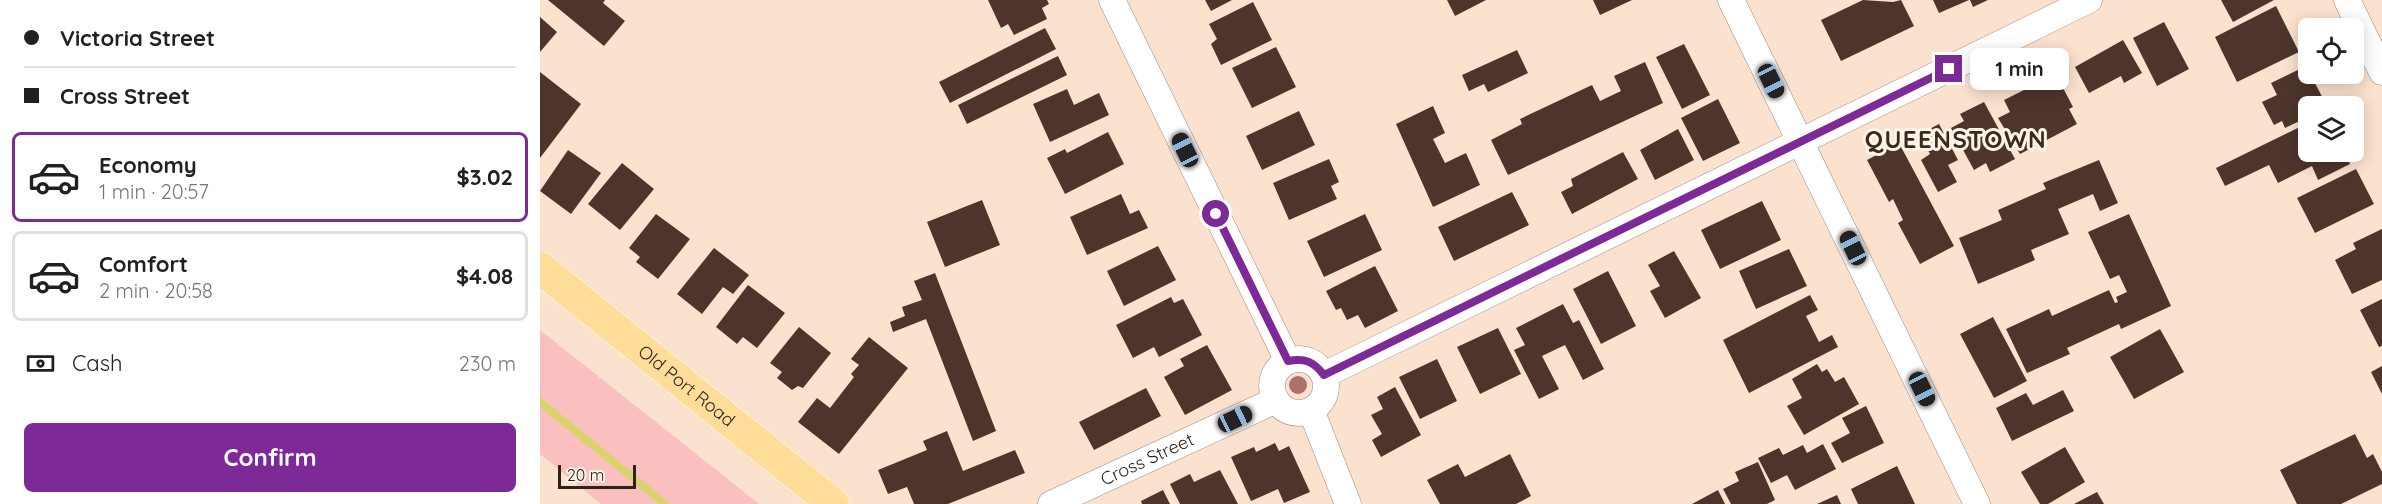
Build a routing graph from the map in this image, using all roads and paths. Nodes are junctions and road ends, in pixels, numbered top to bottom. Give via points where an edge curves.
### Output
1 (1112, 0) edge
2 (1731, 0) edge
3 (2089, 0) edge
4 (2347, 0) edge
5 (2382, 72) edge
6 (1801, 141) junction
7 (540, 268) edge
8 (1288, 361) junction
9 (1324, 375) junction
10 (1276, 400) junction
11 (1311, 410) junction
12 (833, 504) edge
13 (1051, 504) edge
14 (1348, 504) edge
15 (1977, 504) edge

1 - 8 street
2 - 6 street
3 - 6 street
4 - 5 street
6 - 9 street
6 - 15 street
7 - 12 main road, Old Port Road
8 - 9 street via 1309,361
8 - 10 street via 1275,374
9 - 11 street via 1325,393
10 - 11 street via 1293,412
10 - 13 street, Cross Street
11 - 14 street

